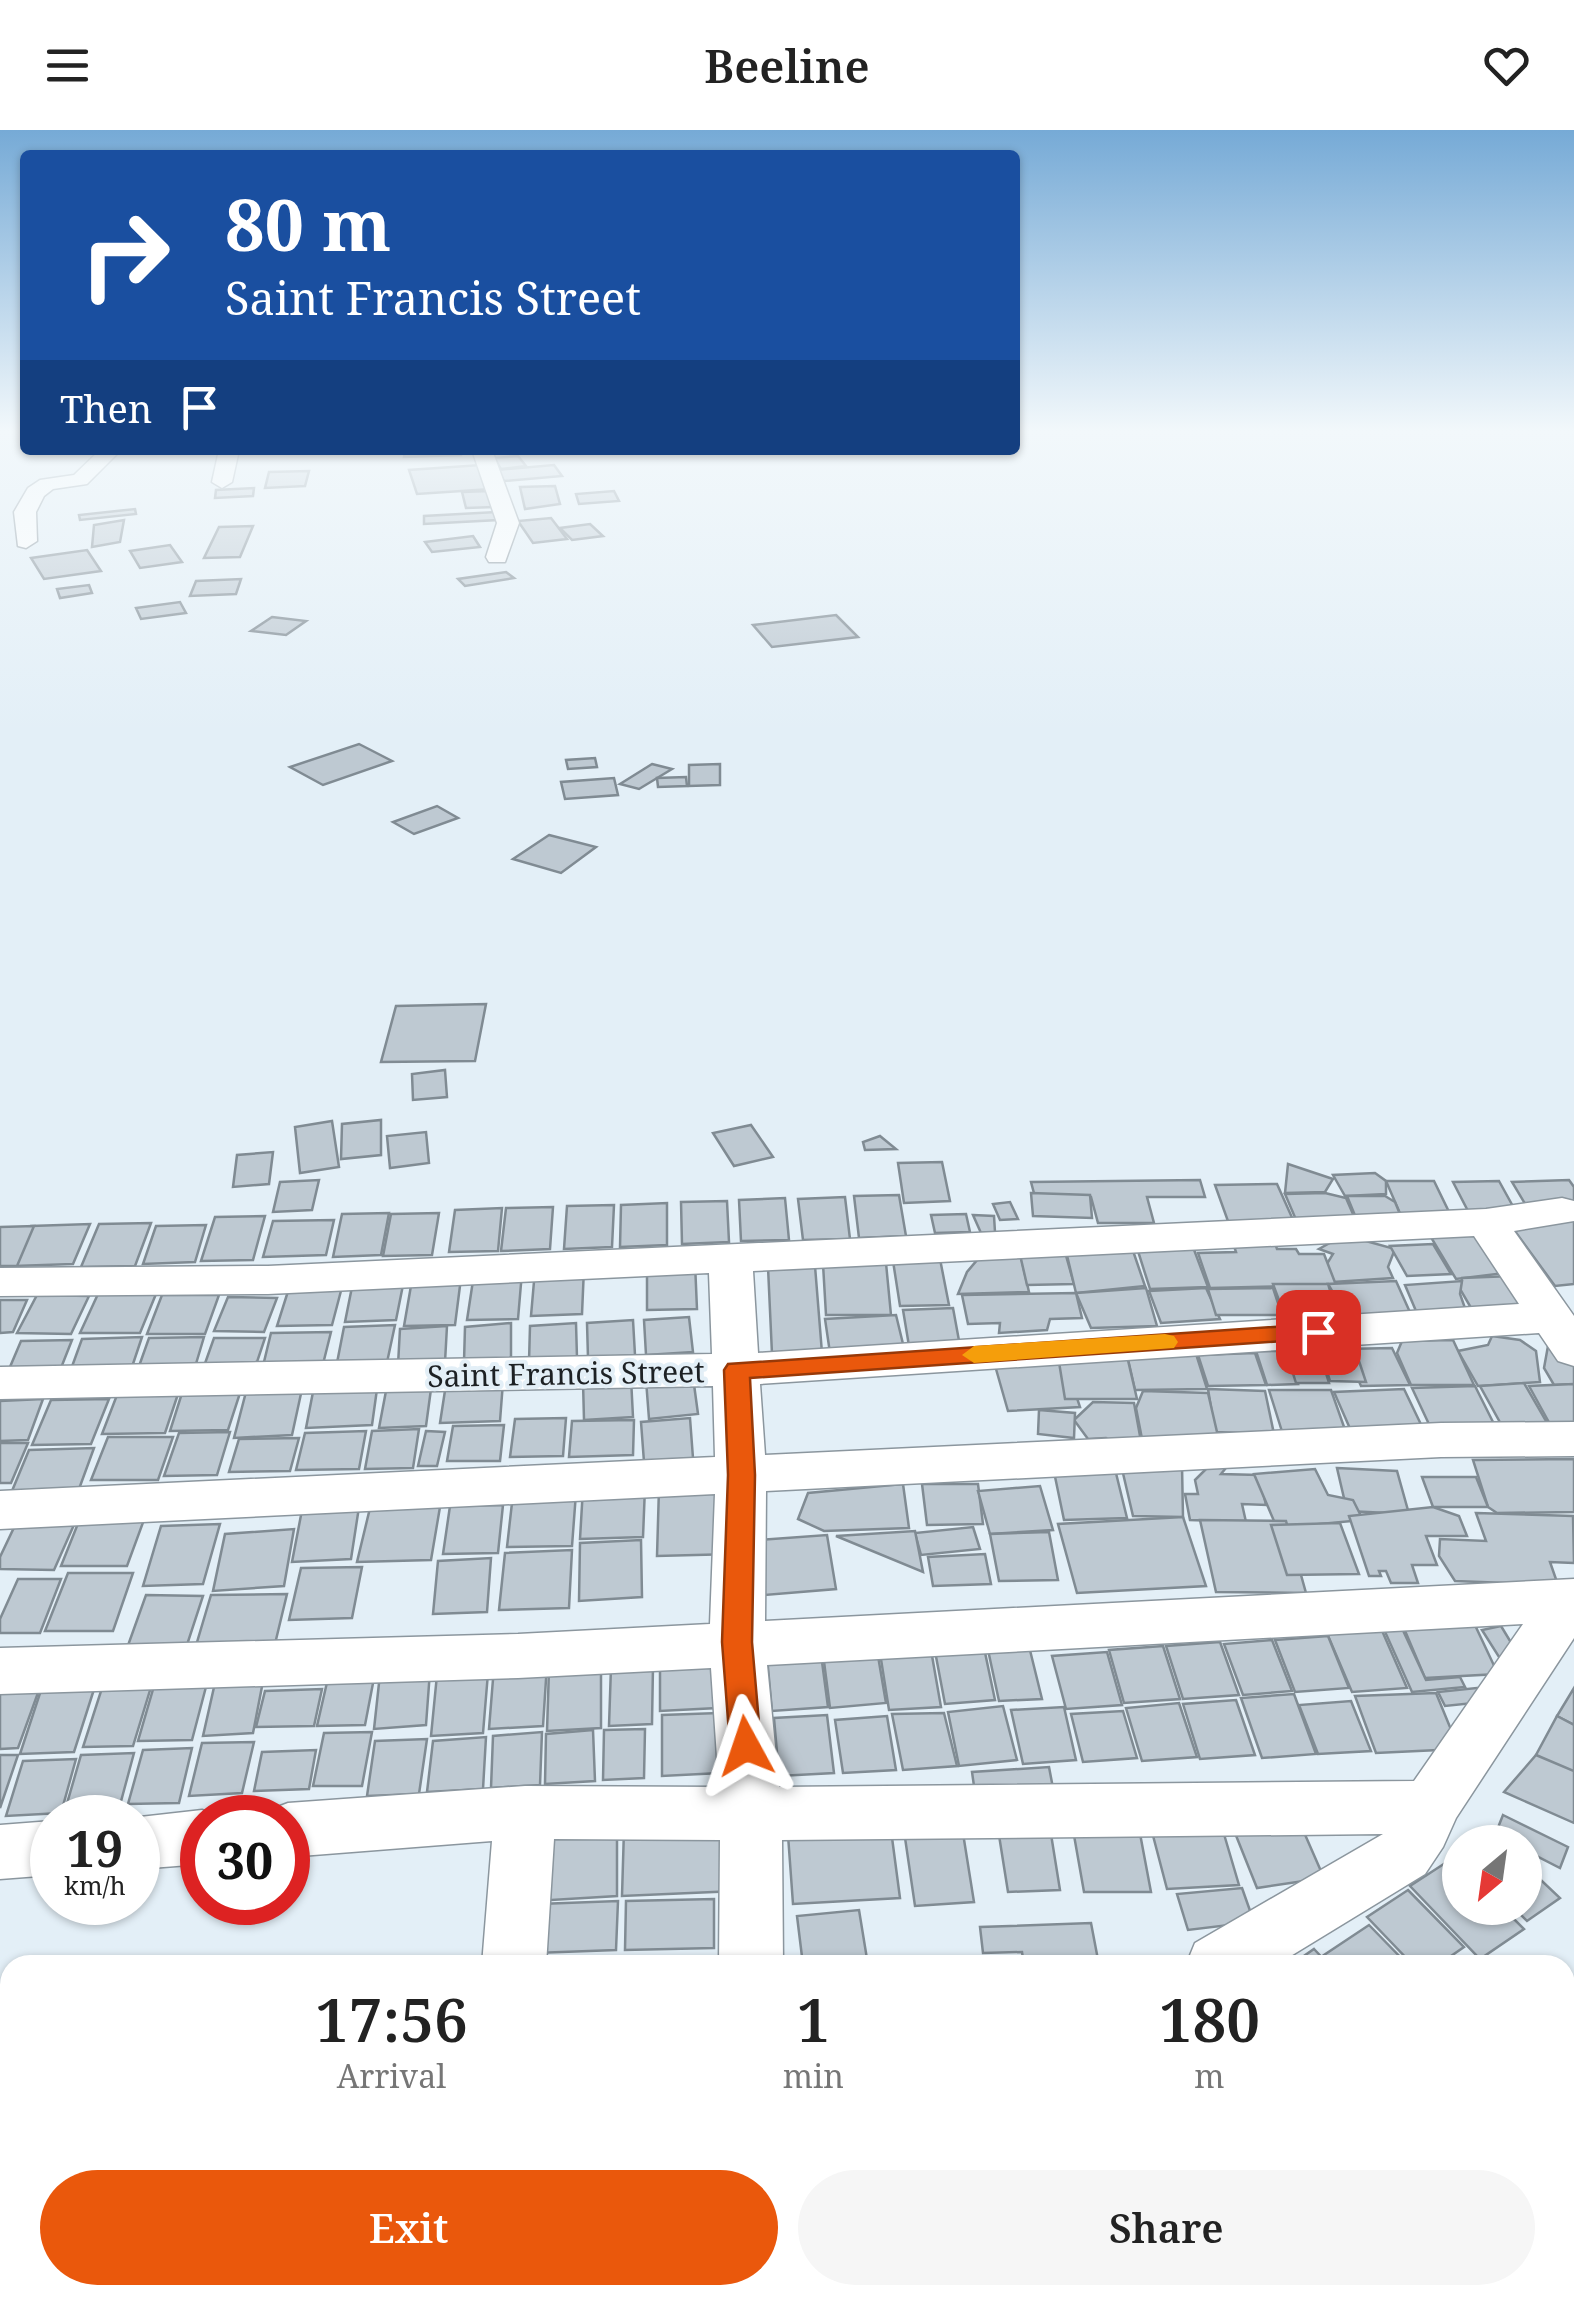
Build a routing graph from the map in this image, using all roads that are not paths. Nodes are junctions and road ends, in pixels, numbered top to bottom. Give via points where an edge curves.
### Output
1 (26, 530) edge
2 (506, 530) edge
3 (26, 541) dead end
4 (497, 558) dead end
5 (1562, 1211) dead end
6 (1486, 1222) junction
7 (730, 1257) junction
8 (0, 1282) edge
9 (1562, 1333) edge
10 (736, 1370) junction
11 (0, 1384) edge
12 (1574, 1439) edge
13 (741, 1475) junction
14 (0, 1510) edge
15 (1568, 1618) edge
16 (737, 1642) junction
17 (0, 1671) edge
18 (1430, 1807) junction
19 (525, 1812) junction
20 (751, 1814) junction
21 (310, 1828) edge
22 (30, 1850) edge
23 (0, 1852) edge
24 (515, 1955) edge
25 (751, 1955) edge
26 (1235, 1955) edge

1 - 3 street
2 - 4 street
5 - 6 street
6 - 7 street
6 - 9 street
7 - 8 street via 268,1280
7 - 10 street
9 - 10 street, Saint Francis Street
10 - 11 street, Saint Francis Street
10 - 13 street
12 - 13 street
13 - 14 street
13 - 16 street
15 - 16 street
15 - 18 street
16 - 17 street via 518,1656
16 - 20 street
18 - 20 street
18 - 26 street via 1403,1856
19 - 20 street
19 - 21 street
19 - 24 street
20 - 25 street
22 - 23 street

